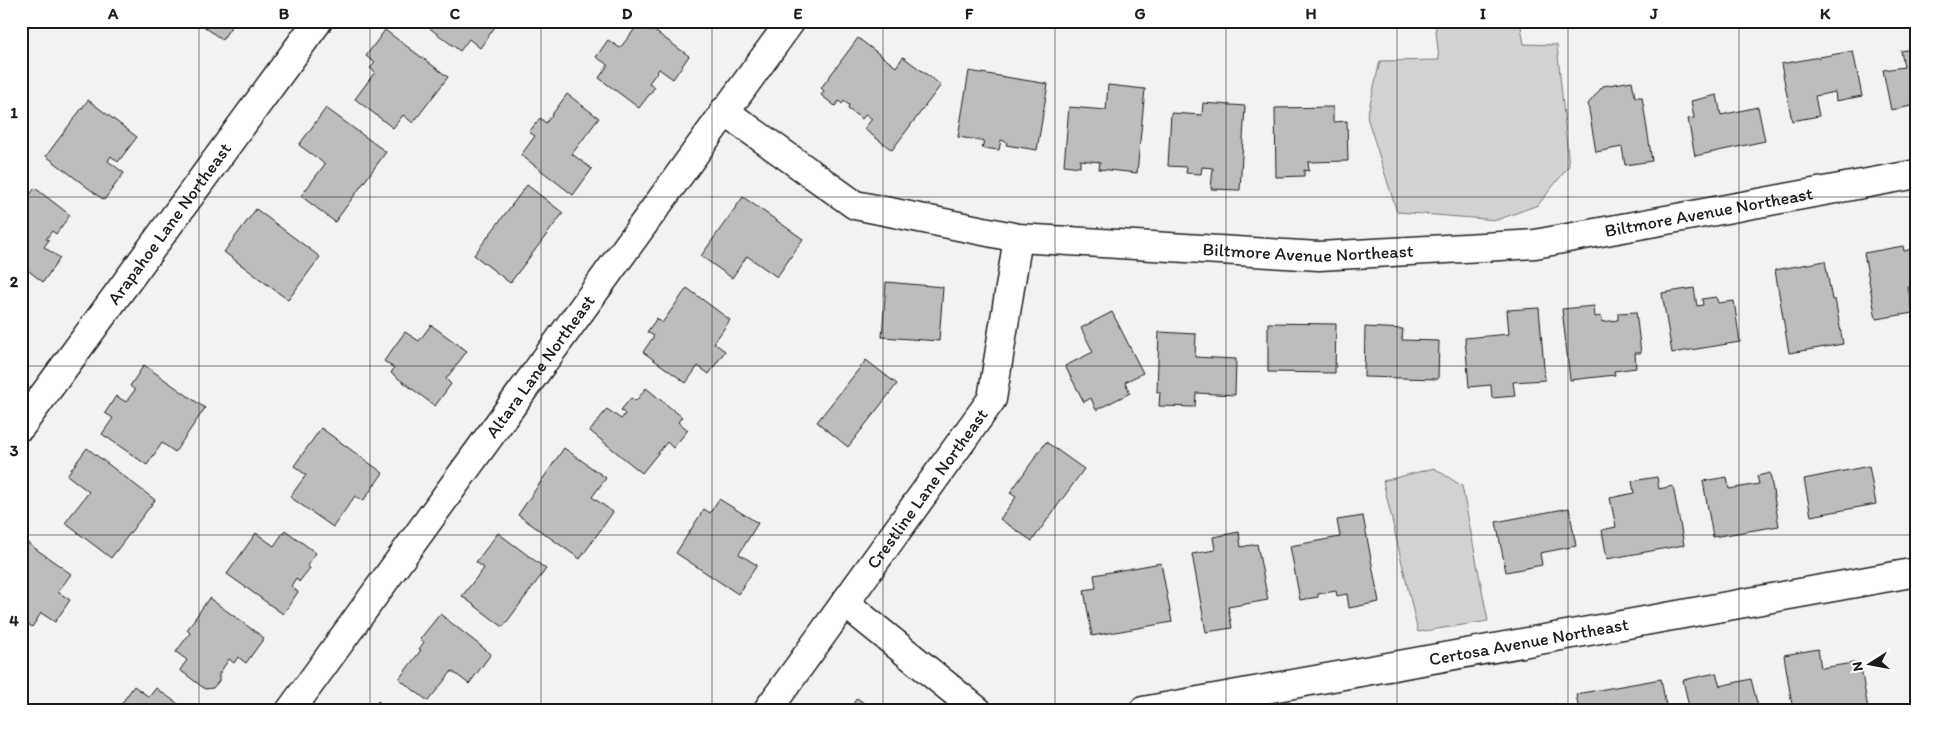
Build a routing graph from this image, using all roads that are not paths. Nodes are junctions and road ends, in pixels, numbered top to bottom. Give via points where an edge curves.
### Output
1 (318, 21) edge
2 (791, 21) edge
3 (724, 111) junction
4 (1917, 174) edge
5 (1018, 238) junction
6 (21, 426) edge
7 (1917, 572) edge
8 (845, 603) junction
9 (290, 711) edge
10 (767, 711) edge
11 (978, 711) edge
12 (1143, 711) edge

1 - 6 street, Arapahoe Lane Northeast
2 - 3 street, Altara Lane Northeast
3 - 5 street, Biltmore Avenue Northeast via 855,205
3 - 9 street, Altara Lane Northeast
4 - 5 street, Biltmore Avenue Northeast via 1535,244 1318,256
5 - 8 street, Crestline Lane Northeast via 992,400
7 - 12 street, Certosa Avenue Northeast
8 - 10 street, Crestline Lane Northeast
8 - 11 street

